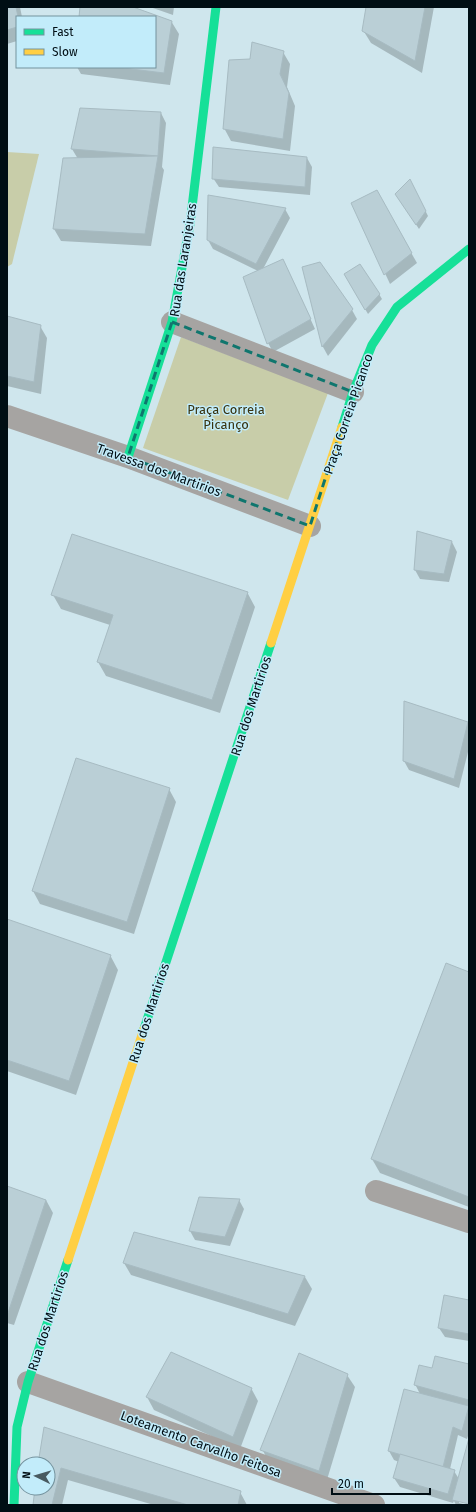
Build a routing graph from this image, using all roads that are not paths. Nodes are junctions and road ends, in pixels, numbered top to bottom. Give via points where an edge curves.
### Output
1 (216, 7) edge
2 (469, 249) edge
3 (172, 322) junction
4 (354, 392) junction
5 (7, 416) edge
6 (128, 457) junction
7 (310, 526) junction
8 (376, 1191) dead end
9 (469, 1222) edge
10 (28, 1382) junction
11 (14, 1505) edge
12 (374, 1505) edge

1 - 3 street, Rua das Laranjeiras via 190,224
2 - 4 street, Praça Correia Picanco via 397,306 372,345
3 - 4 street, Rua das Laranjeiras
3 - 6 street
4 - 7 street, Praça Correia Picanco
5 - 6 street, Travessa dos Martirios
6 - 7 street, Travessa dos Martirios
7 - 10 street, Rua dos Martirios
8 - 9 street
10 - 11 street, Rua dos Martirios via 17,1427
10 - 12 street, Loteamento Carvalho Feitosa

